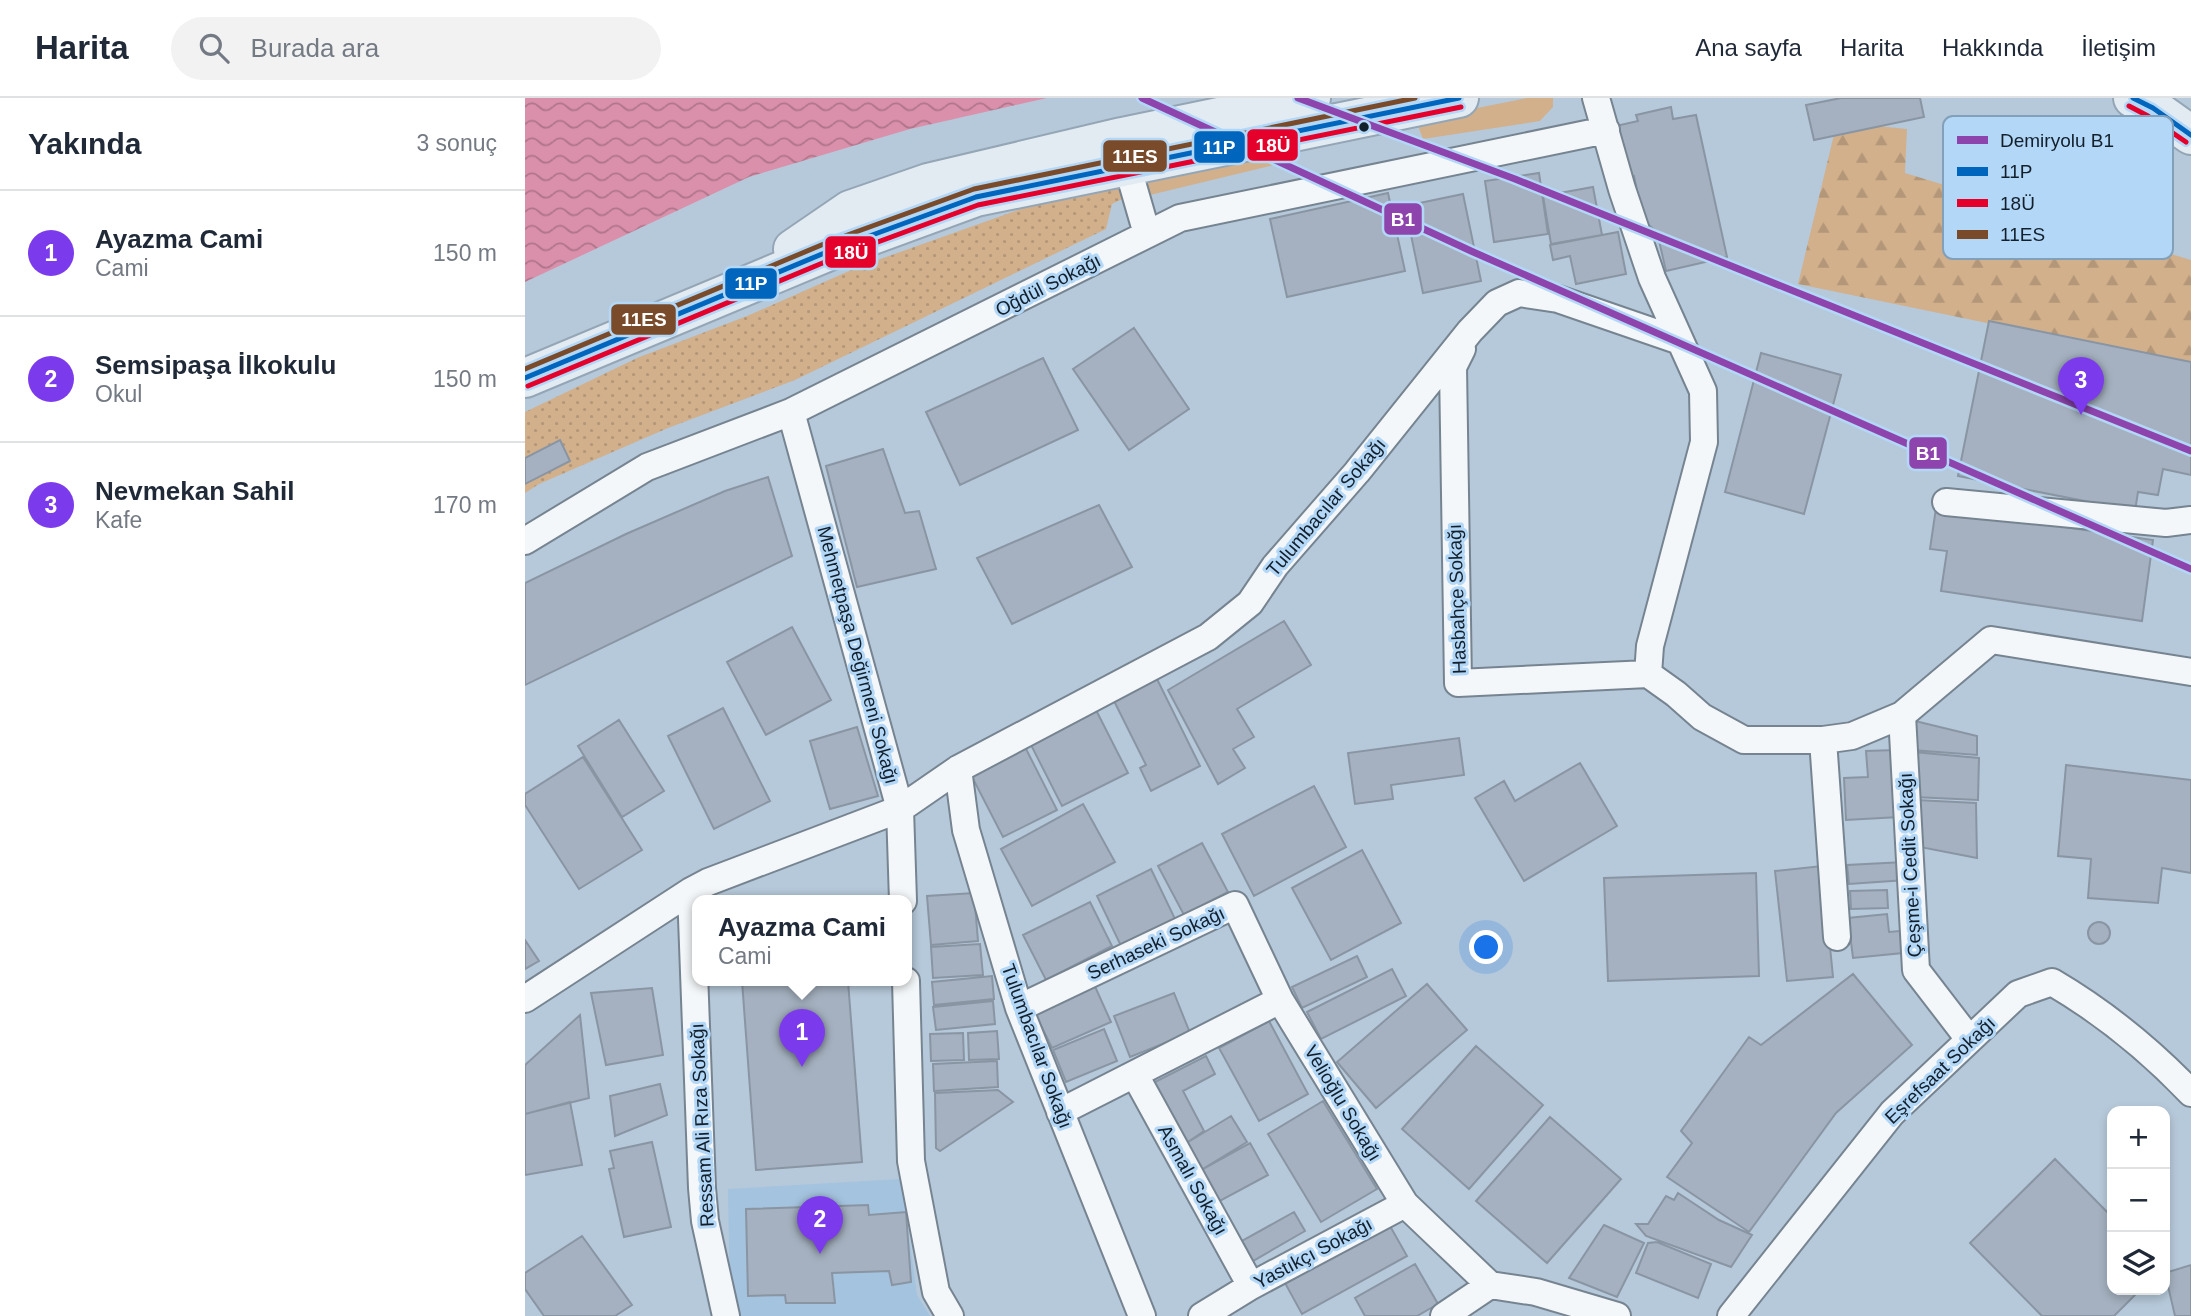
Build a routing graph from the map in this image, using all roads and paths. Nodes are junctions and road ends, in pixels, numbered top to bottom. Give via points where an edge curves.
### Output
1 (1311, 98) edge
2 (1459, 98) edge
3 (1596, 98) edge
4 (2133, 98) edge
5 (2164, 116) edge
6 (2173, 122) edge
7 (1607, 130) junction
8 (2191, 135) edge
9 (1127, 165) junction
10 (1147, 234) junction
11 (722, 298) junction
12 (1470, 331) junction
13 (1680, 341) junction
14 (525, 378) edge
15 (791, 412) junction
16 (1946, 502) dead end
17 (2191, 520) edge
18 (525, 541) edge
19 (2191, 672) edge
20 (1648, 674) junction
21 (1902, 715) junction
22 (1823, 740) junction
23 (958, 769) junction
24 (900, 808) junction
25 (691, 891) junction
26 (903, 895) edge
27 (692, 918) edge
28 (1837, 937) dead end
29 (695, 986) edge
30 (906, 986) edge
31 (525, 999) edge
32 (1280, 1000) junction
33 (1019, 1008) junction
34 (1969, 1039) junction
35 (1135, 1075) junction
36 (2191, 1093) edge
37 (1060, 1112) junction
38 (1405, 1204) junction
39 (1490, 1285) junction
40 (1251, 1286) junction
41 (1217, 1312) edge
42 (726, 1316) edge
43 (950, 1316) edge
44 (1142, 1316) edge
45 (1444, 1316) edge
46 (1617, 1316) edge
47 (1731, 1316) edge

1 - 11 main road via 928,183 850,210
2 - 9 main road
3 - 7 street
4 - 5 main road
6 - 8 main road
7 - 10 street, Oğdül Sokağı via 1180,218
7 - 13 street via 1652,278
9 - 10 street
9 - 11 main road via 976,197
10 - 15 street, Oğdül Sokağı
11 - 14 main road
12 - 13 street, Tulumbacılar Sokağı via 1497,303 1519,293 1558,299
12 - 20 street, Hasbahçe Sokağı via 1453,367 1458,683
12 - 23 street, Tulumbacılar Sokağı via 1275,566 1250,603 1208,637
13 - 20 street via 1703,391 1704,442 1650,646
15 - 18 street, Oğdül Sokağı via 647,467
15 - 24 street, Mehmetpaşa Değirmeni Sokağı
16 - 17 street via 2166,523
19 - 21 street via 1991,640
20 - 22 street via 1702,717 1744,740
21 - 22 street via 1852,736
21 - 34 street, Çeşme-i Cedit Sokağı via 1916,970
22 - 28 street
23 - 24 street, Tulumbacılar Sokağı
23 - 33 street, Tulumbacılar Sokağı via 966,830
24 - 25 street
24 - 26 street, Mehmetpaşa Değirmeni Sokağı
25 - 27 street, Ressam Ali Rıza Sokağı
25 - 31 street
29 - 42 street, Ressam Ali Rıza Sokağı via 705,1221
30 - 43 street via 911,1160 936,1292
32 - 33 street, Serhaseki Sokağı via 1235,905
32 - 35 street
32 - 38 street, Velioğlu Sokağı
33 - 37 street, Tulumbacılar Sokağı
34 - 36 street, Eşrefsaat Sokağı via 2018,995 2052,982 2082,999 2159,1059
34 - 47 street, Eşrefsaat Sokağı via 1892,1113
35 - 37 street
35 - 40 street, Asmalı Sokağı
37 - 44 street, Tulumbacılar Sokağı
38 - 39 street, Velioğlu Sokağı
38 - 40 street, Yastıkçı Sokağı
39 - 45 street
39 - 46 street via 1536,1292
40 - 41 street, Yastıkçı Sokağı

